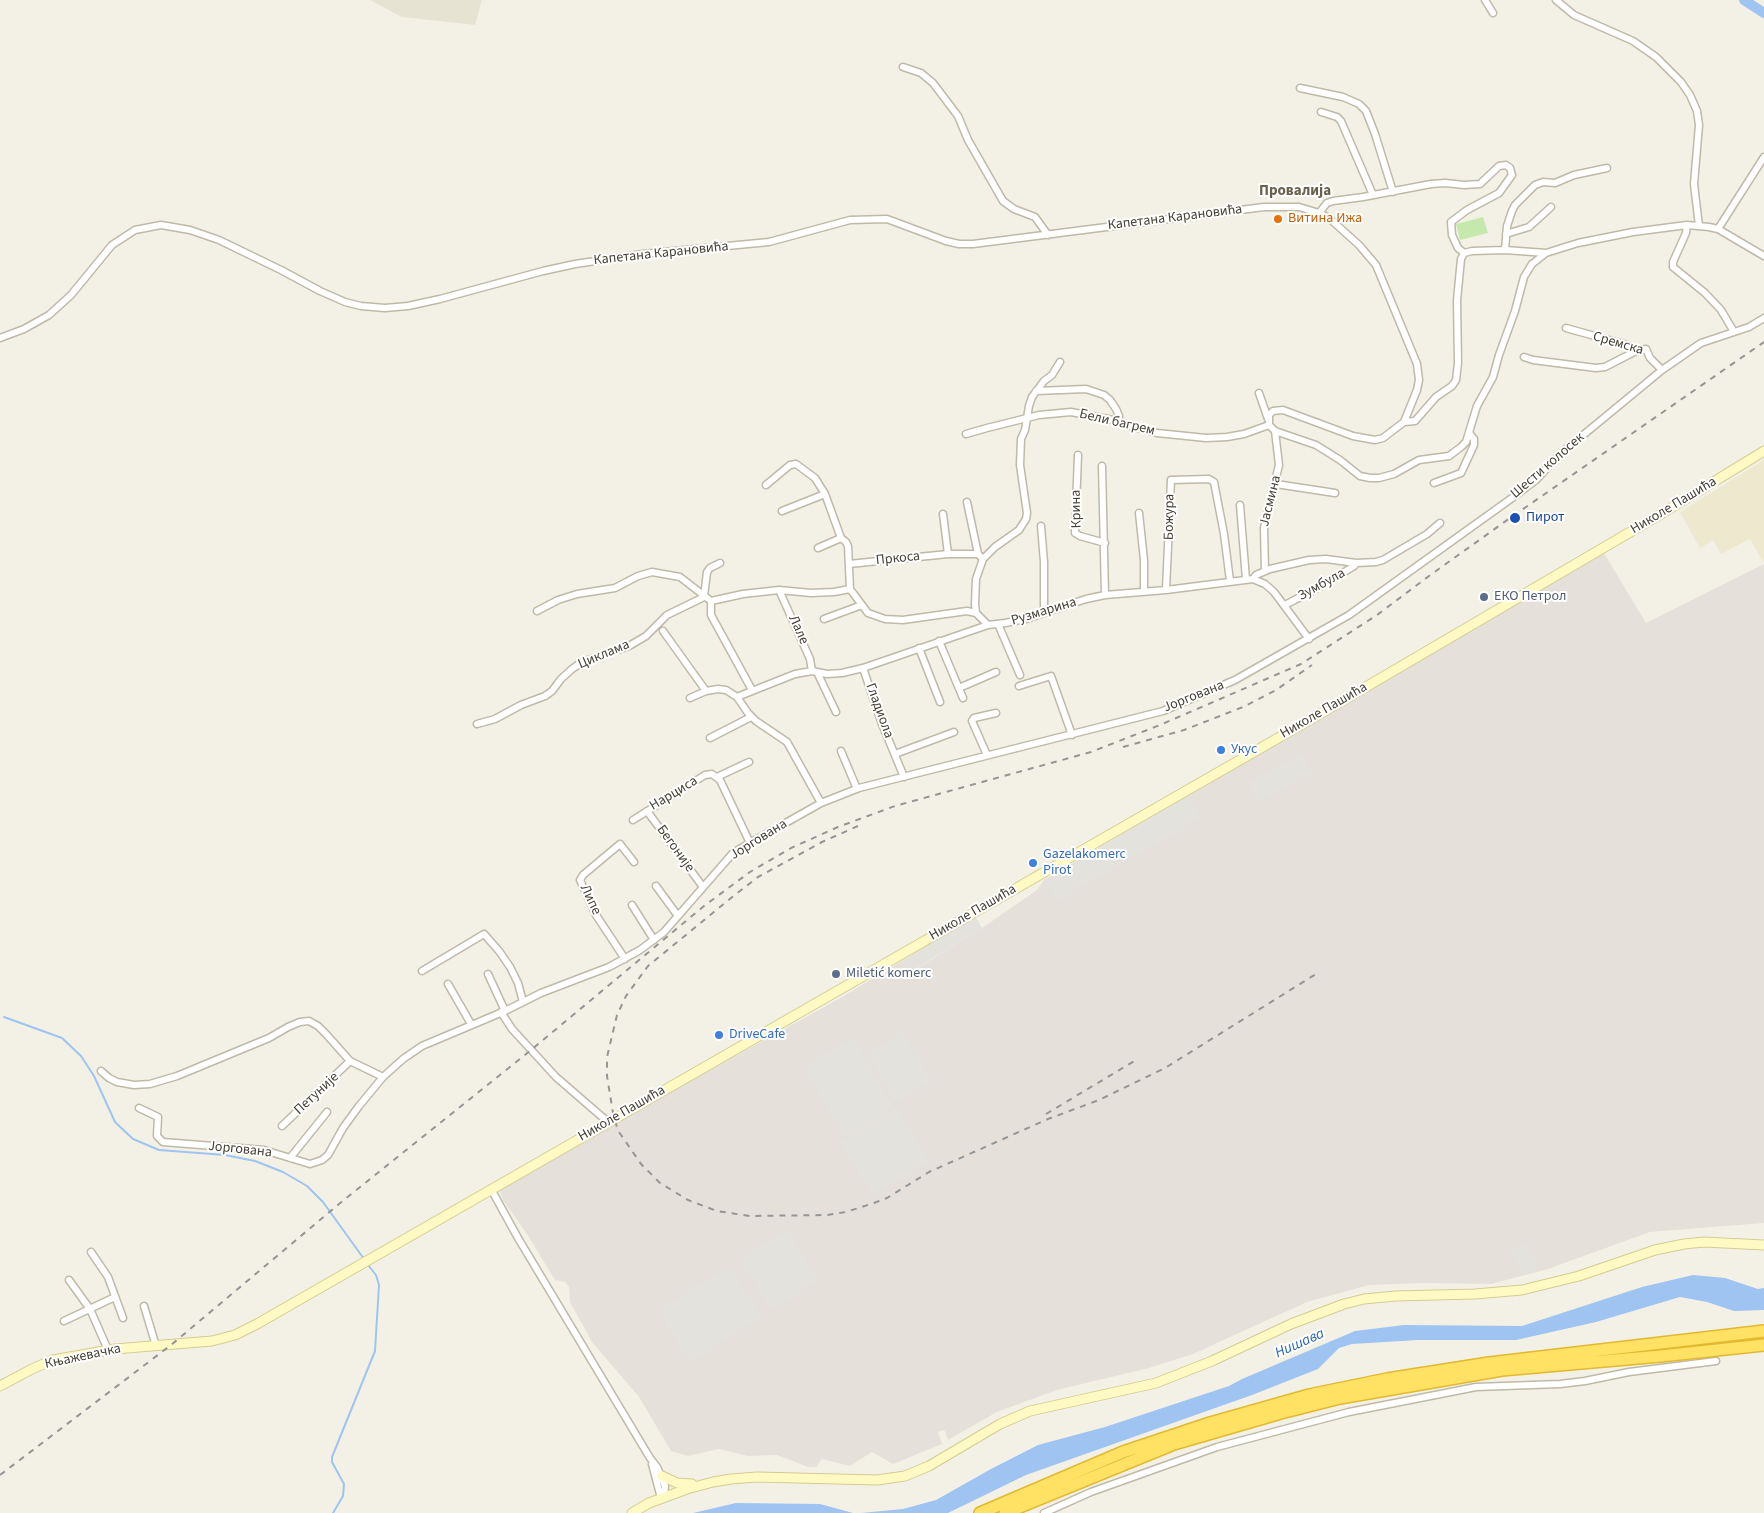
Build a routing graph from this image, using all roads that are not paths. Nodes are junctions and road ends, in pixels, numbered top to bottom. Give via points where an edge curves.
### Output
1 (1485, 0) edge
2 (1556, 0) edge
3 (1493, 13) dead end
4 (903, 66) dead end
5 (1300, 88) dead end
6 (1321, 112) dead end
7 (1764, 157) edge
8 (1608, 168) dead end
9 (1393, 192) junction
10 (1373, 195) junction
11 (1551, 207) dead end
12 (1319, 213) junction
13 (1687, 225) junction
14 (1699, 226) junction
15 (1718, 229) junction
16 (1506, 234) junction
17 (1048, 235) junction
18 (1505, 250) junction
19 (1464, 253) junction
20 (1546, 253) junction
21 (1764, 256) edge
22 (1764, 318) edge
23 (1566, 328) dead end
24 (1734, 332) junction
25 (0, 338) edge
26 (1636, 351) junction
27 (1524, 357) dead end
28 (1060, 362) dead end
29 (1662, 370) junction
30 (1036, 391) junction
31 (1259, 393) dead end
32 (1026, 418) junction
33 (1118, 421) junction
34 (1269, 422) junction
35 (1404, 422) junction
36 (1275, 431) junction
37 (1469, 433) junction
38 (966, 434) dead end
39 (1764, 451) edge
40 (1078, 455) dead end
41 (1102, 466) dead end
42 (1434, 483) dead end
43 (1276, 484) junction
44 (766, 485) dead end
45 (1335, 493) dead end
46 (825, 494) junction
47 (967, 502) dead end
48 (1240, 504) dead end
49 (782, 511) dead end
50 (1139, 513) dead end
51 (943, 514) dead end
52 (1440, 522) dead end
53 (1041, 526) dead end
54 (841, 538) junction
55 (1105, 543) junction
56 (818, 548) dead end
57 (948, 554) junction
58 (980, 556) junction
59 (720, 563) dead end
60 (1356, 563) junction
61 (848, 564) junction
62 (1265, 570) junction
63 (1250, 579) junction
64 (1230, 581) junction
65 (850, 589) junction
66 (779, 590) junction
67 (1166, 590) junction
68 (1144, 592) junction
69 (1105, 595) junction
70 (704, 596) junction
71 (711, 601) junction
72 (862, 605) junction
73 (1286, 605) junction
74 (537, 611) dead end
75 (976, 612) junction
76 (1044, 613) junction
77 (824, 619) dead end
78 (998, 624) junction
79 (988, 625) junction
80 (663, 631) dead end
81 (1309, 639) junction
82 (939, 641) junction
83 (919, 648) junction
84 (863, 668) junction
85 (815, 672) junction
86 (996, 672) dead end
87 (1020, 675) dead end
88 (1019, 686) dead end
89 (959, 688) junction
90 (752, 690) junction
91 (706, 691) junction
92 (737, 697) junction
93 (690, 698) dead end
94 (963, 698) dead end
95 (940, 702) dead end
96 (836, 712) dead end
97 (996, 713) dead end
98 (751, 717) junction
99 (477, 724) dead end
100 (954, 732) dead end
101 (1072, 735) junction
102 (710, 738) dead end
103 (841, 750) dead end
104 (895, 754) junction
105 (987, 755) junction
106 (749, 762) dead end
107 (717, 777) junction
108 (904, 777) junction
109 (857, 789) junction
110 (821, 803) junction
111 (647, 810) junction
112 (633, 820) dead end
113 (750, 843) junction
114 (634, 862) dead end
115 (656, 886) dead end
116 (703, 887) junction
117 (632, 905) dead end
118 (678, 916) junction
119 (654, 940) junction
120 (625, 959) junction
121 (422, 971) dead end
122 (488, 974) dead end
123 (448, 984) dead end
124 (523, 1002) junction
125 (503, 1012) junction
126 (471, 1024) junction
127 (350, 1061) junction
128 (101, 1070) dead end
129 (383, 1077) junction
130 (139, 1108) dead end
131 (327, 1112) dead end
132 (608, 1122) junction
133 (282, 1126) dead end
134 (290, 1158) junction
135 (491, 1189) junction
136 (1764, 1245) edge
137 (91, 1252) dead end
138 (69, 1280) dead end
139 (115, 1297) junction
140 (144, 1306) dead end
141 (90, 1309) junction
142 (123, 1318) dead end
143 (64, 1321) dead end
144 (1764, 1331) edge
145 (1764, 1344) edge
146 (171, 1345) joint
147 (156, 1346) junction
148 (108, 1350) junction
149 (1716, 1361) dead end
150 (0, 1386) edge
151 (650, 1458) junction
152 (662, 1476) junction
153 (699, 1485) junction
154 (663, 1497) junction
155 (632, 1513) edge
156 (980, 1513) edge
157 (1005, 1513) edge
158 (1044, 1513) edge

1 - 3 street
2 - 14 street via 1574,15 1633,41 1656,57 1690,95 1699,125 1694,184
4 - 17 street via 926,76 946,99 1003,201 1035,217
5 - 9 street via 1360,104 1375,134
6 - 10 street via 1341,121
7 - 15 street
8 - 16 street via 1574,175 1556,183 1536,185 1515,205
9 - 10 street
9 - 19 street via 1431,184 1480,184 1499,166 1509,167 1512,175 1499,193 1466,210 1451,222 1452,235
10 - 12 street via 1327,203
11 - 16 street via 1529,227
12 - 17 street, Капетана Карановића via 1299,207 1264,207
12 - 35 street, Капетана Карановића via 1360,244 1372,259 1412,349 1419,380 1414,402
13 - 14 street
13 - 20 street via 1632,232
13 - 24 street via 1673,267 1722,310
14 - 15 street
15 - 21 street
16 - 18 street
17 - 25 street, Капетана Карановића via 959,244 887,220 850,220 769,242 575,264 440,299 385,308 345,302 240,249 190,230 160,225 135,230 112,246 71,295 49,315
18 - 19 street
18 - 20 street
19 - 35 street via 1457,300 1456,380 1415,421
20 - 37 street via 1532,264 1524,277 1493,377 1477,406
22 - 24 street, Шести колосек
23 - 26 street, Сремска via 1627,345
24 - 29 street, Шести колосек via 1701,343
26 - 27 street via 1596,368
26 - 29 street, Сремска via 1646,349
28 - 30 street
29 - 81 street, Шести колосек via 1558,455 1536,480 1349,615
30 - 32 street
30 - 33 street via 1086,389 1104,395 1116,409
31 - 34 street
32 - 33 street, Бели багрем via 1071,412
32 - 38 street, Бели багрем
32 - 58 street via 1020,439 1026,519 1019,530
33 - 34 street, Бели багрем via 1157,432 1206,438 1244,434
34 - 35 street, Капетана Карановића via 1273,412 1283,410 1354,436 1375,440 1383,438
34 - 36 street
36 - 37 street via 1316,445 1360,476 1370,478 1394,474 1419,460 1449,456 1466,442
36 - 43 street, Јасмина via 1280,461
37 - 42 street via 1474,445 1461,473
39 - 132 main road, Николе Пашића via 1654,519 1313,717
40 - 55 street, Крина via 1075,533
41 - 55 street, Крина
43 - 45 street
43 - 62 street, Јасмина via 1264,528
44 - 46 street via 790,465 796,464 815,478
46 - 49 street
46 - 54 street
47 - 58 street
48 - 63 street
50 - 68 street
51 - 57 street
52 - 60 street, Рузмарина via 1427,534 1384,560
53 - 76 street
54 - 56 street
54 - 61 street via 847,544
55 - 69 street, Крина
57 - 58 street, Пркоса
57 - 61 street, Пркоса
58 - 75 street
59 - 70 street via 707,572
60 - 62 street, Рузмарина via 1310,560
60 - 73 street, Зумбула
61 - 65 street
62 - 63 street, Рузмарина
63 - 64 street, Рузмарина
63 - 73 street via 1270,588
64 - 67 street, Рузмарина
64 - 67 street, Божура via 1215,483 1211,479 1170,480
65 - 66 street via 834,592
65 - 72 street
66 - 71 street
66 - 85 street, Лале
67 - 68 street, Рузмарина
68 - 69 street, Рузмарина
69 - 76 street, Рузмарина
70 - 71 street
70 - 74 street via 680,578 652,572 615,588 558,600
70 - 99 street, Циклама via 667,615 646,636 629,646 582,662 545,696
71 - 90 street via 711,615
72 - 75 street via 868,613 885,619
72 - 77 street
73 - 81 street
75 - 79 street
76 - 78 street, Рузмарина
78 - 79 street
78 - 87 street, Рузмарина
79 - 82 street
80 - 91 street
81 - 101 street, Јоргована via 1235,680 1163,711
82 - 83 street
82 - 89 street
83 - 84 street
83 - 95 street
84 - 85 street via 842,673
84 - 104 street, Гладиола
85 - 90 street via 795,674
85 - 96 street
86 - 89 street
88 - 101 street via 1051,676
89 - 94 street
90 - 92 street
91 - 92 street via 726,690
91 - 93 street
92 - 98 street
97 - 105 street via 972,721
98 - 102 street
98 - 110 street via 788,742
100 - 104 street, Гладиола
101 - 105 street, Јоргована
103 - 109 street
104 - 108 street, Гладиола
105 - 108 street, Јоргована
106 - 107 street, Нарциса
107 - 111 street, Нарциса via 705,775
107 - 113 street, Нарциса
108 - 109 street, Јоргована
109 - 110 street, Јоргована
110 - 113 street, Јоргована
111 - 112 street, Нарциса
111 - 116 street, Бегоније
113 - 116 street, Јоргована via 733,853
114 - 120 street, Липе via 620,844 580,880 596,915
115 - 118 street
116 - 118 street, Јоргована
117 - 119 street
118 - 119 street, Јоргована
119 - 120 street, Јоргована
120 - 124 street, Јоргована
121 - 124 street via 484,934 510,967
122 - 125 street
123 - 126 street
124 - 125 street, Јоргована
125 - 126 street, Јоргована
125 - 132 street via 512,1029 556,1077
126 - 129 street, Јоргована via 422,1046
127 - 128 street via 318,1026 300,1022 270,1038 150,1084 117,1082
127 - 129 street
127 - 133 street, Петуније
129 - 134 street, Јоргована via 359,1106 325,1158 310,1164
130 - 134 street, Јоргована via 158,1116 157,1136 163,1142 264,1150
131 - 134 street
132 - 135 main road, Николе Пашића
135 - 146 main road, Николе Пашића via 246,1330 212,1341
135 - 151 street
136 - 153 main road via 1684,1244 1522,1290 1396,1296 1344,1304 1156,1383 1030,1411 1000,1424 929,1466 897,1478 757,1477
137 - 139 street via 108,1277
138 - 141 street
139 - 141 street
139 - 142 street
140 - 147 street
141 - 143 street
141 - 148 street
144 - 156 highway via 1489,1363 1309,1395 1122,1452
145 - 157 highway via 1502,1370 1340,1398 1174,1444
146 - 147 main road, Књажевачка
147 - 148 main road, Књажевачка
148 - 150 main road, Књажевачка via 45,1363
149 - 158 street via 1560,1384 1476,1387 1349,1412 1216,1447 1091,1492
151 - 152 street
151 - 154 street
152 - 153 main road via 677,1483
152 - 154 street via 665,1486
153 - 154 main road
154 - 155 main road

